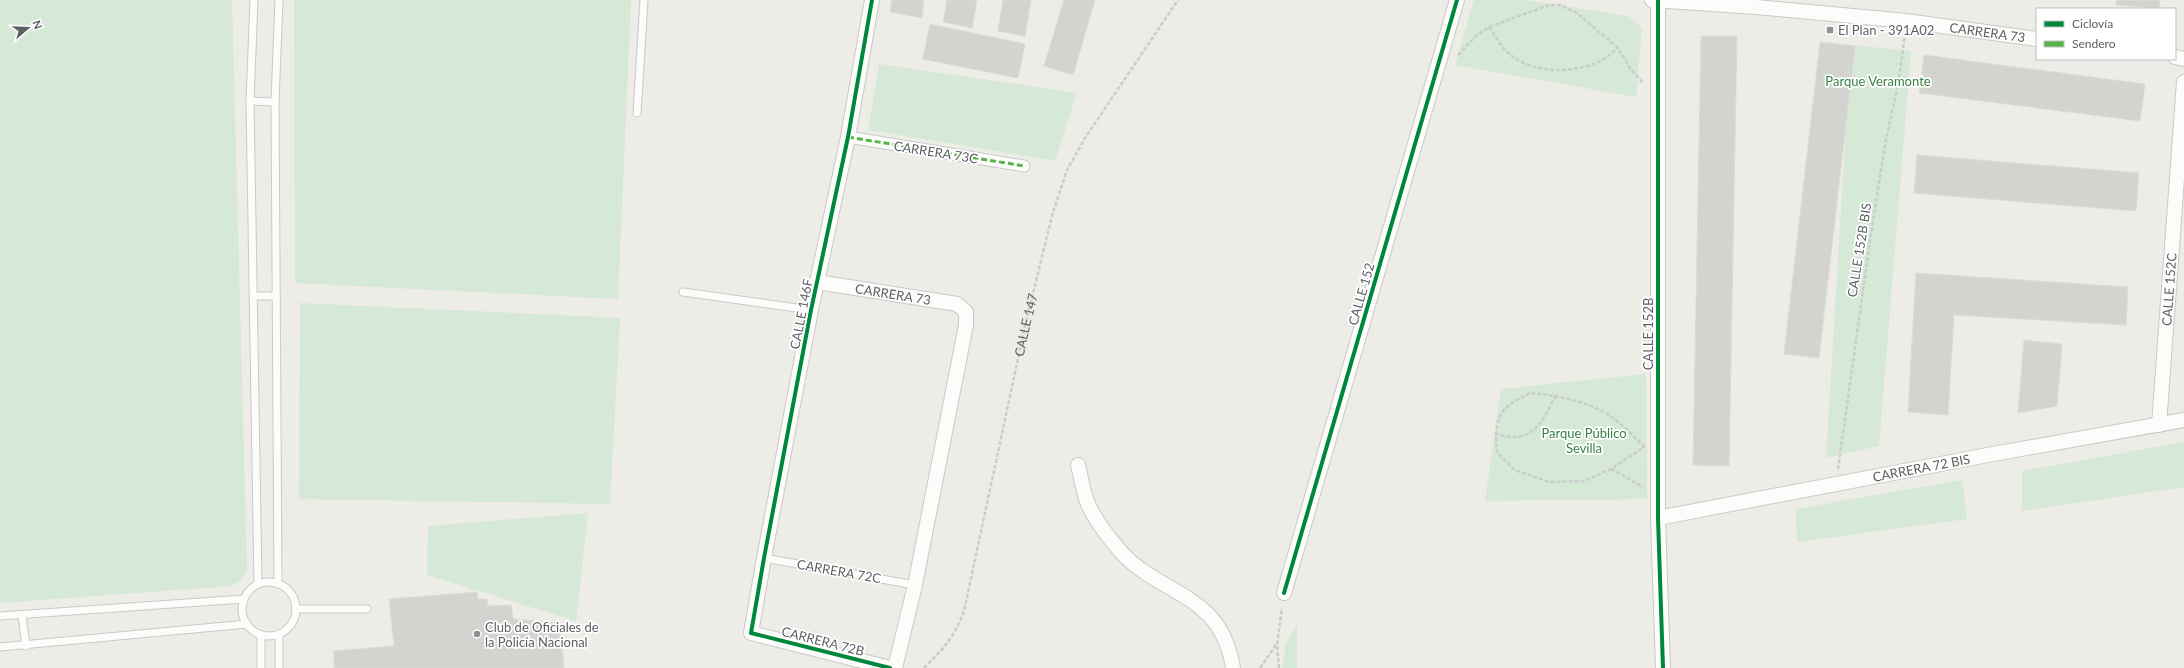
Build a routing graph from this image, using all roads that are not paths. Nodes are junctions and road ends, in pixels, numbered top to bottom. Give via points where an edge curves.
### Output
1 (254, 0) edge
2 (279, 0) edge
3 (644, 0) edge
4 (872, 0) edge
5 (1457, 0) edge
6 (1656, 0) edge
7 (2036, 38) edge
8 (2184, 82) edge
9 (250, 101) junction
10 (276, 102) junction
11 (637, 113) dead end
12 (848, 137) junction
13 (1024, 166) dead end
14 (817, 282) junction
15 (683, 292) dead end
16 (253, 296) junction
17 (276, 296) junction
18 (812, 310) junction
19 (2184, 420) edge
20 (2159, 425) junction
21 (1078, 465) dead end
22 (1658, 518) junction
23 (764, 558) junction
24 (258, 584) junction
25 (278, 584) junction
26 (915, 585) junction
27 (1284, 593) road end
28 (244, 599) junction
29 (367, 608) dead end
30 (296, 610) junction
31 (22, 615) junction
32 (0, 616) edge
33 (247, 624) junction
34 (751, 633) joint
35 (261, 635) junction
36 (279, 635) junction
37 (26, 646) junction
38 (0, 647) edge
39 (261, 668) edge
40 (279, 668) edge
41 (890, 668) edge
42 (895, 668) edge
43 (1233, 668) edge
44 (1663, 668) edge

1 - 9 lane
2 - 10 lane
3 - 11 lane
4 - 12 street, CALLE 146F
5 - 27 street, CALLE 152
6 - 7 street, CARRERA 73 via 1906,21
6 - 22 street, CALLE 152B
8 - 20 street, CALLE 152C
9 - 10 lane
9 - 16 lane
10 - 17 lane
12 - 13 street, CARRERA 73C
12 - 14 street, CALLE 146F
14 - 18 street, CALLE 146F
14 - 26 street, CARRERA 73 via 957,304 966,312 966,325
15 - 18 lane
16 - 17 lane
16 - 24 lane
17 - 25 lane
18 - 23 street, CALLE 146F
19 - 20 street, CARRERA 72 BIS
20 - 22 street, CARRERA 72 BIS
21 - 43 street via 1088,504 1102,528 1121,552 1145,572 1202,608 1222,633 1231,653
22 - 44 street, CALLE 152B
23 - 26 lane, CARRERA 72C
23 - 34 street, CALLE 146F
24 - 25 lane
24 - 28 lane
25 - 30 lane via 291,594
26 - 42 street
28 - 31 lane
28 - 33 lane via 242,608
29 - 30 lane
30 - 36 lane via 292,625
31 - 32 lane
31 - 37 lane
33 - 35 lane
33 - 37 lane
34 - 41 street, CARRERA 72B
35 - 36 lane
35 - 39 lane
36 - 40 lane
37 - 38 lane

